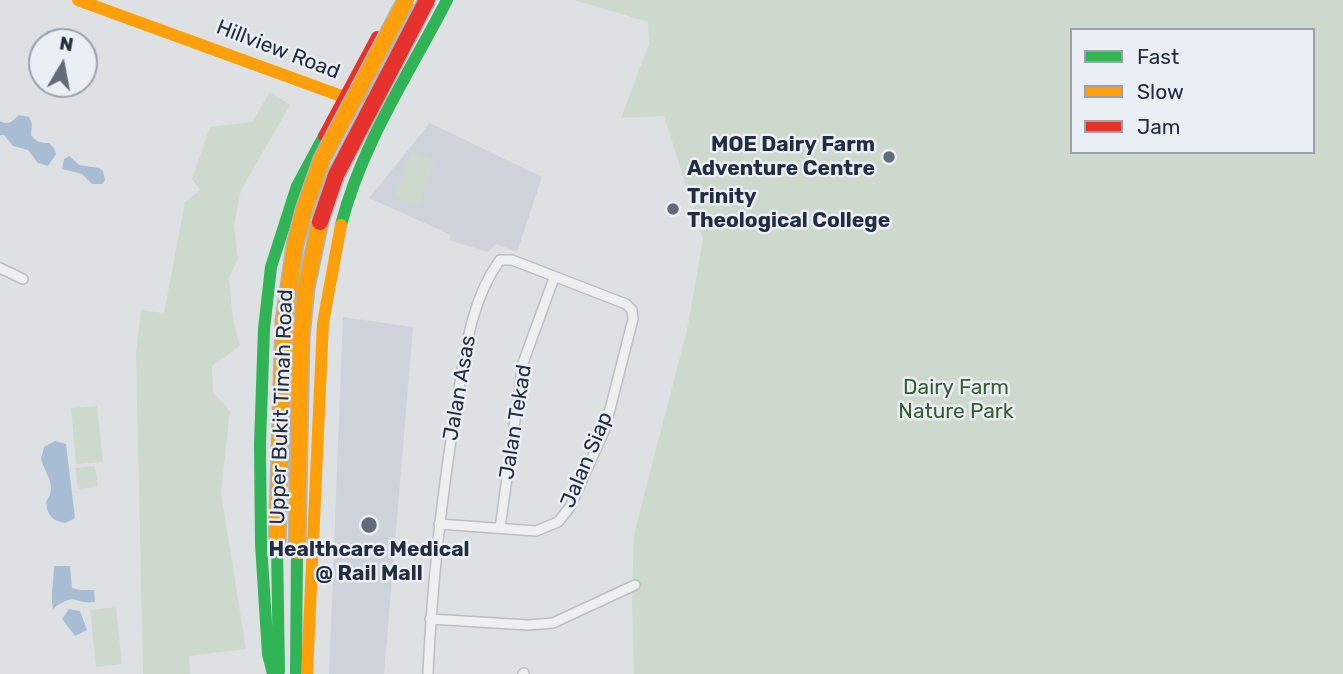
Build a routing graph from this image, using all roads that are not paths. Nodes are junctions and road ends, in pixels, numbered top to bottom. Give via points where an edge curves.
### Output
1 (78, 0) edge
2 (397, 0) edge
3 (407, 0) edge
4 (427, 0) edge
5 (447, 0) edge
6 (404, 83) junction
7 (344, 97) junction
8 (368, 149) junction
9 (0, 268) edge
10 (554, 278) junction
11 (23, 279) dead end
12 (633, 319) joint
13 (439, 524) junction
14 (500, 528) junction
15 (635, 585) dead end
16 (430, 619) junction
17 (276, 674) edge
18 (296, 674) edge
19 (307, 674) edge
20 (428, 674) edge

1 - 7 main road, Hillview Road
2 - 7 main road
3 - 17 main road, Upper Bukit Timah Road, bridge via 322,159 295,245 284,321
4 - 18 main road, Upper Bukit Timah Road, bridge via 336,175 306,288 301,338
5 - 6 main road
6 - 7 main road via 390,93
6 - 8 main road
7 - 8 main road via 362,115
7 - 17 main road via 297,186 271,267 263,354 260,504 268,654
8 - 19 main road via 342,221 323,323
9 - 11 street
10 - 12 street, Jalan Asas via 626,304
10 - 13 street, Jalan Asas via 512,260 499,260 489,274 471,322
10 - 14 street, Jalan Tekad via 523,363
12 - 14 street, Jalan Siap via 605,429 570,507 558,522 536,531
13 - 14 street, Jalan Siap
13 - 16 street, Jalan Asas
15 - 16 street via 553,623
16 - 20 street, Jalan Asas

